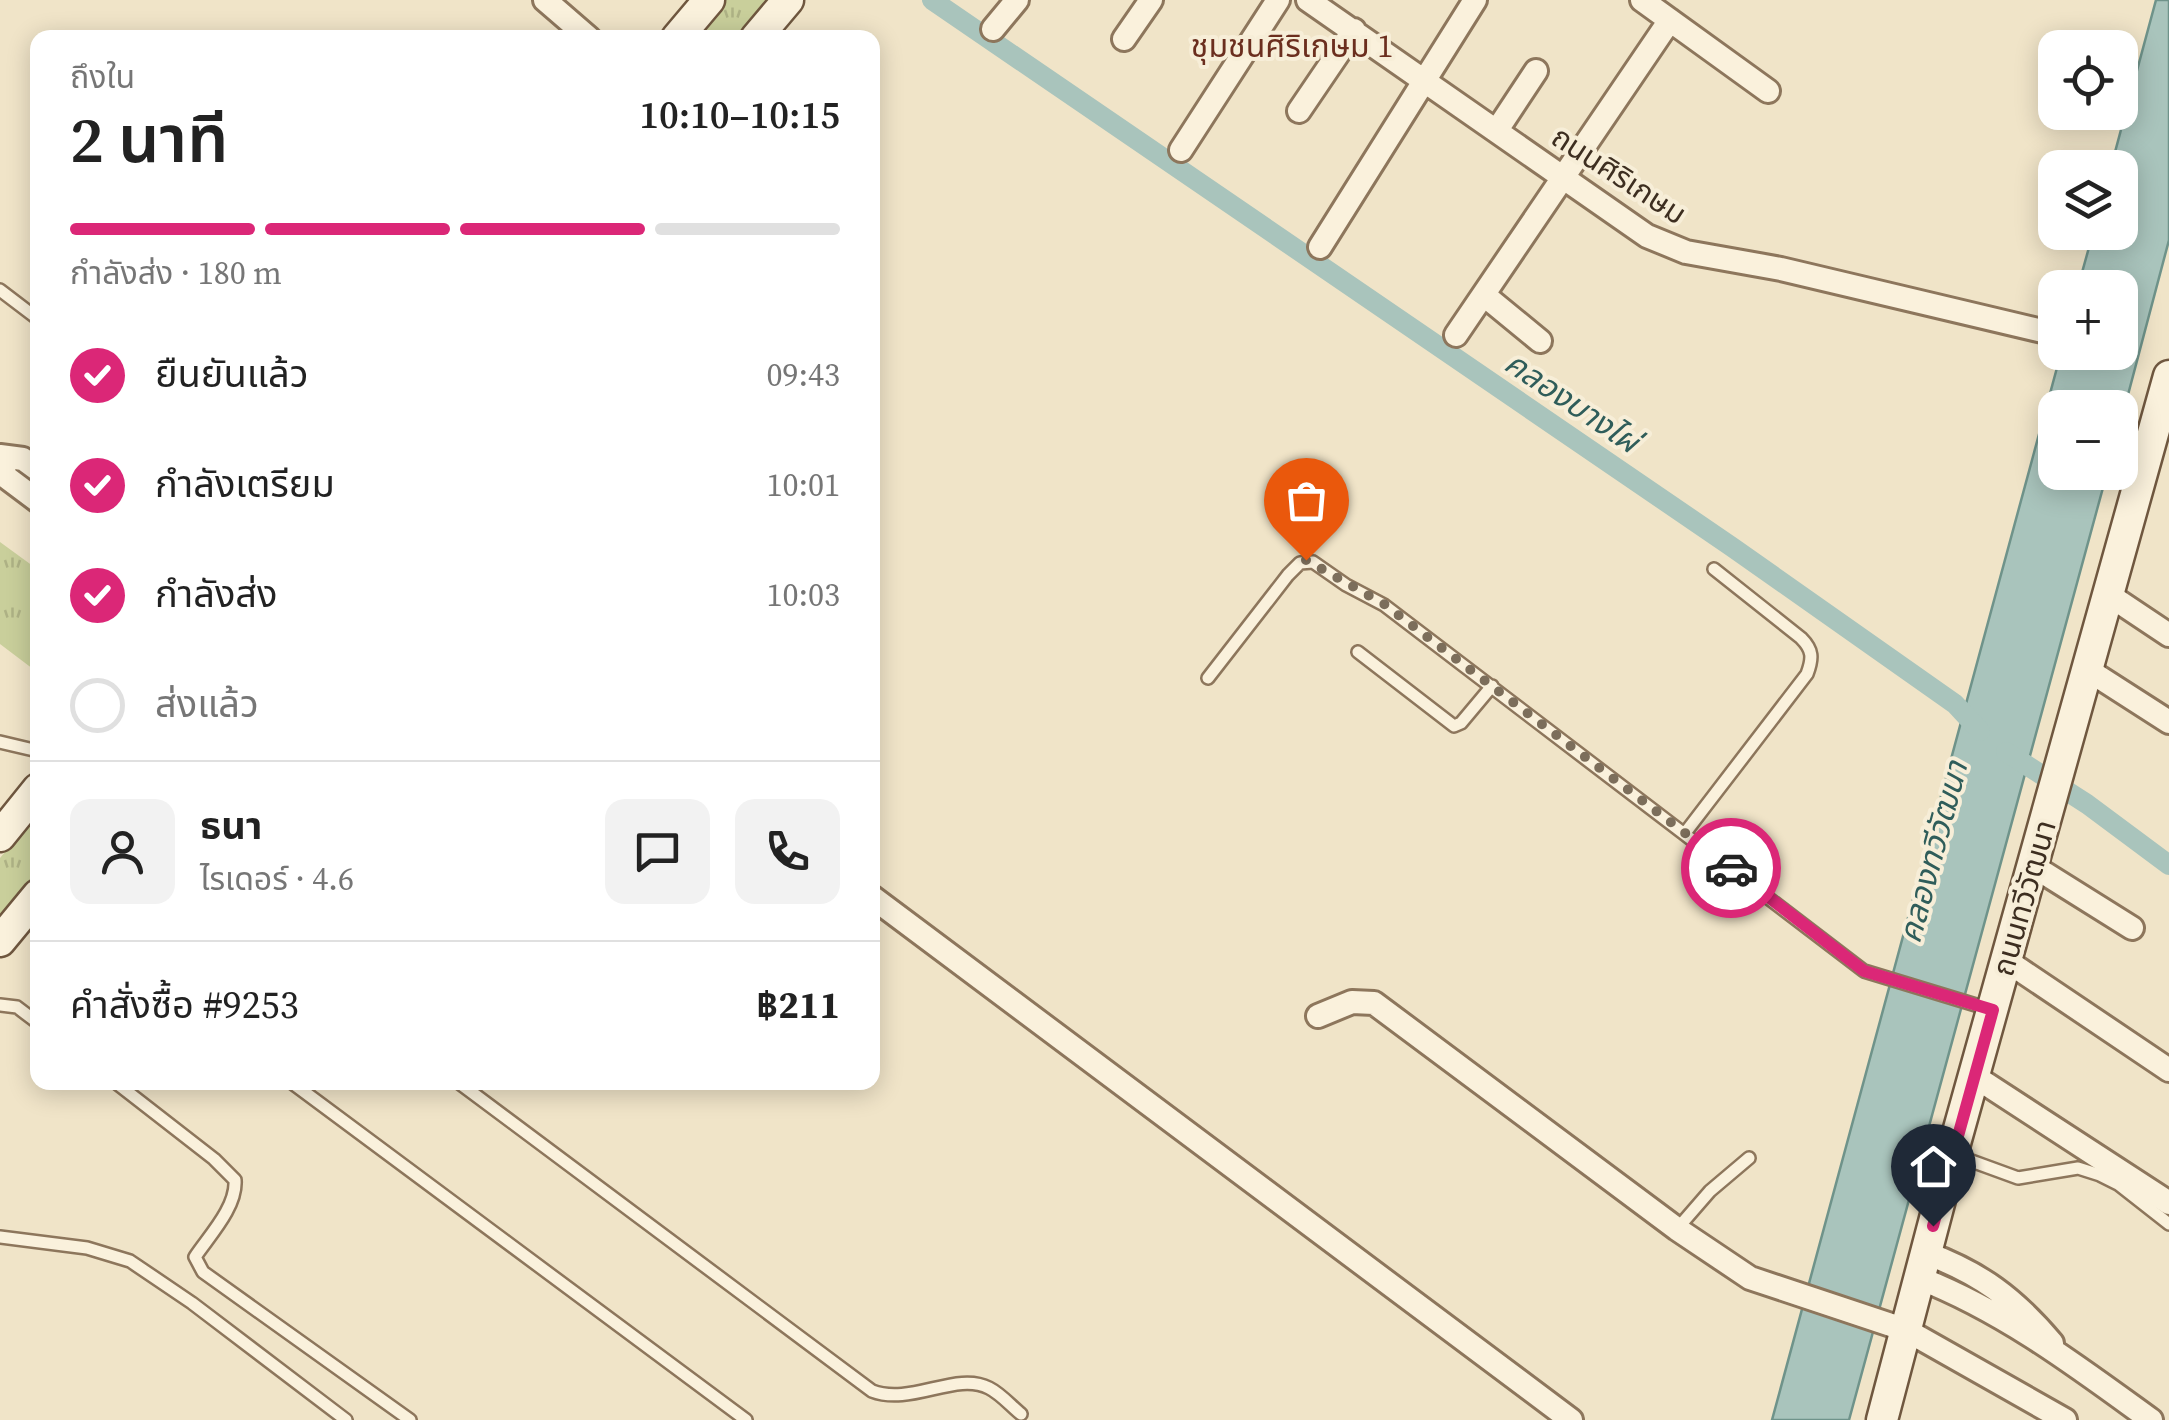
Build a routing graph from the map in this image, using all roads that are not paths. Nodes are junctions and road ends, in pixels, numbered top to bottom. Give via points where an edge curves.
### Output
1 (545, 0) edge
2 (708, 0) edge
3 (1016, 0) edge
4 (1150, 0) edge
5 (1278, 0) edge
6 (1308, 0) edge
7 (1474, 0) edge
8 (1642, 0) edge
9 (787, 1) edge
10 (1670, 20) junction
11 (993, 29) dead end
12 (581, 30) edge
13 (684, 30) edge
14 (763, 30) edge
15 (1354, 30) junction
16 (1124, 39) dead end
17 (1536, 71) dead end
18 (1426, 80) junction
19 (1768, 91) dead end
20 (1299, 111) dead end
21 (1497, 130) junction
22 (1181, 150) dead end
23 (1565, 178) junction
24 (1320, 247) dead end
25 (0, 290) edge
26 (1484, 295) junction
27 (30, 313) edge
28 (2038, 330) edge
29 (1456, 335) dead end
30 (1540, 340) dead end
31 (2169, 376) edge
32 (2164, 418) edge
33 (0, 457) edge
34 (30, 464) edge
35 (30, 495) edge
36 (1714, 569) dead end
37 (2109, 595) junction
38 (2169, 635) edge
39 (1358, 652) dead end
40 (2088, 670) junction
41 (1208, 678) dead end
42 (1492, 686) junction
43 (2169, 722) edge
44 (0, 742) edge
45 (30, 750) edge
46 (30, 799) edge
47 (1685, 833) junction
48 (0, 835) edge
49 (2033, 866) junction
50 (880, 904) edge
51 (30, 905) edge
52 (2132, 928) dead end
53 (0, 941) edge
54 (2007, 961) junction
55 (0, 1005) edge
56 (1993, 1010) junction
57 (1318, 1016) dead end
58 (30, 1017) edge
59 (2169, 1070) edge
60 (1974, 1076) junction
61 (125, 1090) edge
62 (302, 1090) edge
63 (469, 1090) edge
64 (1952, 1154) junction
65 (1749, 1158) dead end
66 (2169, 1203) edge
67 (2169, 1224) edge
68 (1677, 1229) junction
69 (0, 1237) edge
70 (1923, 1265) junction
71 (1906, 1330) junction
72 (1020, 1414) dead end
73 (346, 1420) edge
74 (410, 1420) edge
75 (746, 1420) edge
76 (1571, 1420) edge
77 (1882, 1420) edge
78 (2065, 1420) edge
79 (2150, 1420) edge

1 - 12 street
2 - 13 main road
3 - 11 street
4 - 16 street
5 - 22 street
6 - 15 street, ถนนศิริเกษม
7 - 18 street
8 - 10 street
9 - 14 main road
10 - 19 street
10 - 23 street
15 - 18 street, ถนนศิริเกษม
15 - 20 street
17 - 21 street
18 - 21 street, ถนนศิริเกษม
18 - 24 street
21 - 23 street, ถนนศิริเกษม
23 - 26 street
23 - 28 street, ถนนศิริเกษม via 1667,246
25 - 27 lane
26 - 29 street
26 - 30 street
31 - 32 main road, ถนนทวีวัฒนา
32 - 37 main road, ถนนทวีวัฒนา
33 - 34 street
33 - 35 street via 6,477
36 - 47 lane via 1802,638 1812,655 1807,674
37 - 38 street
37 - 40 main road, ถนนทวีวัฒนา
39 - 42 lane via 1454,726
40 - 43 street
40 - 49 main road, ถนนทวีวัฒนา
41 - 42 lane via 1306,560 1384,604
42 - 47 lane
44 - 45 lane
46 - 48 main road
47 - 56 lane via 1864,971
49 - 52 street
49 - 54 main road, ถนนทวีวัฒนา
50 - 76 street
51 - 53 main road
54 - 56 main road, ถนนทวีวัฒนา
54 - 59 street
55 - 58 lane
56 - 60 main road, ถนนทวีวัฒนา
57 - 68 street via 1352,1002 1374,1003
60 - 64 main road, ถนนทวีวัฒนา
60 - 66 street
61 - 74 lane via 235,1180 228,1208 195,1257 203,1272
62 - 75 lane
63 - 72 lane via 872,1391 916,1394 974,1384
64 - 67 lane via 2018,1178 2078,1168 2100,1175
64 - 70 main road, ถนนทวีวัฒนา
65 - 68 lane
68 - 71 street via 1770,1287
69 - 73 lane via 130,1261
70 - 71 main road, ถนนทวีวัฒนา
70 - 79 street via 1966,1268 1989,1282 2064,1357
71 - 77 main road, ถนนทวีวัฒนา
71 - 78 street

